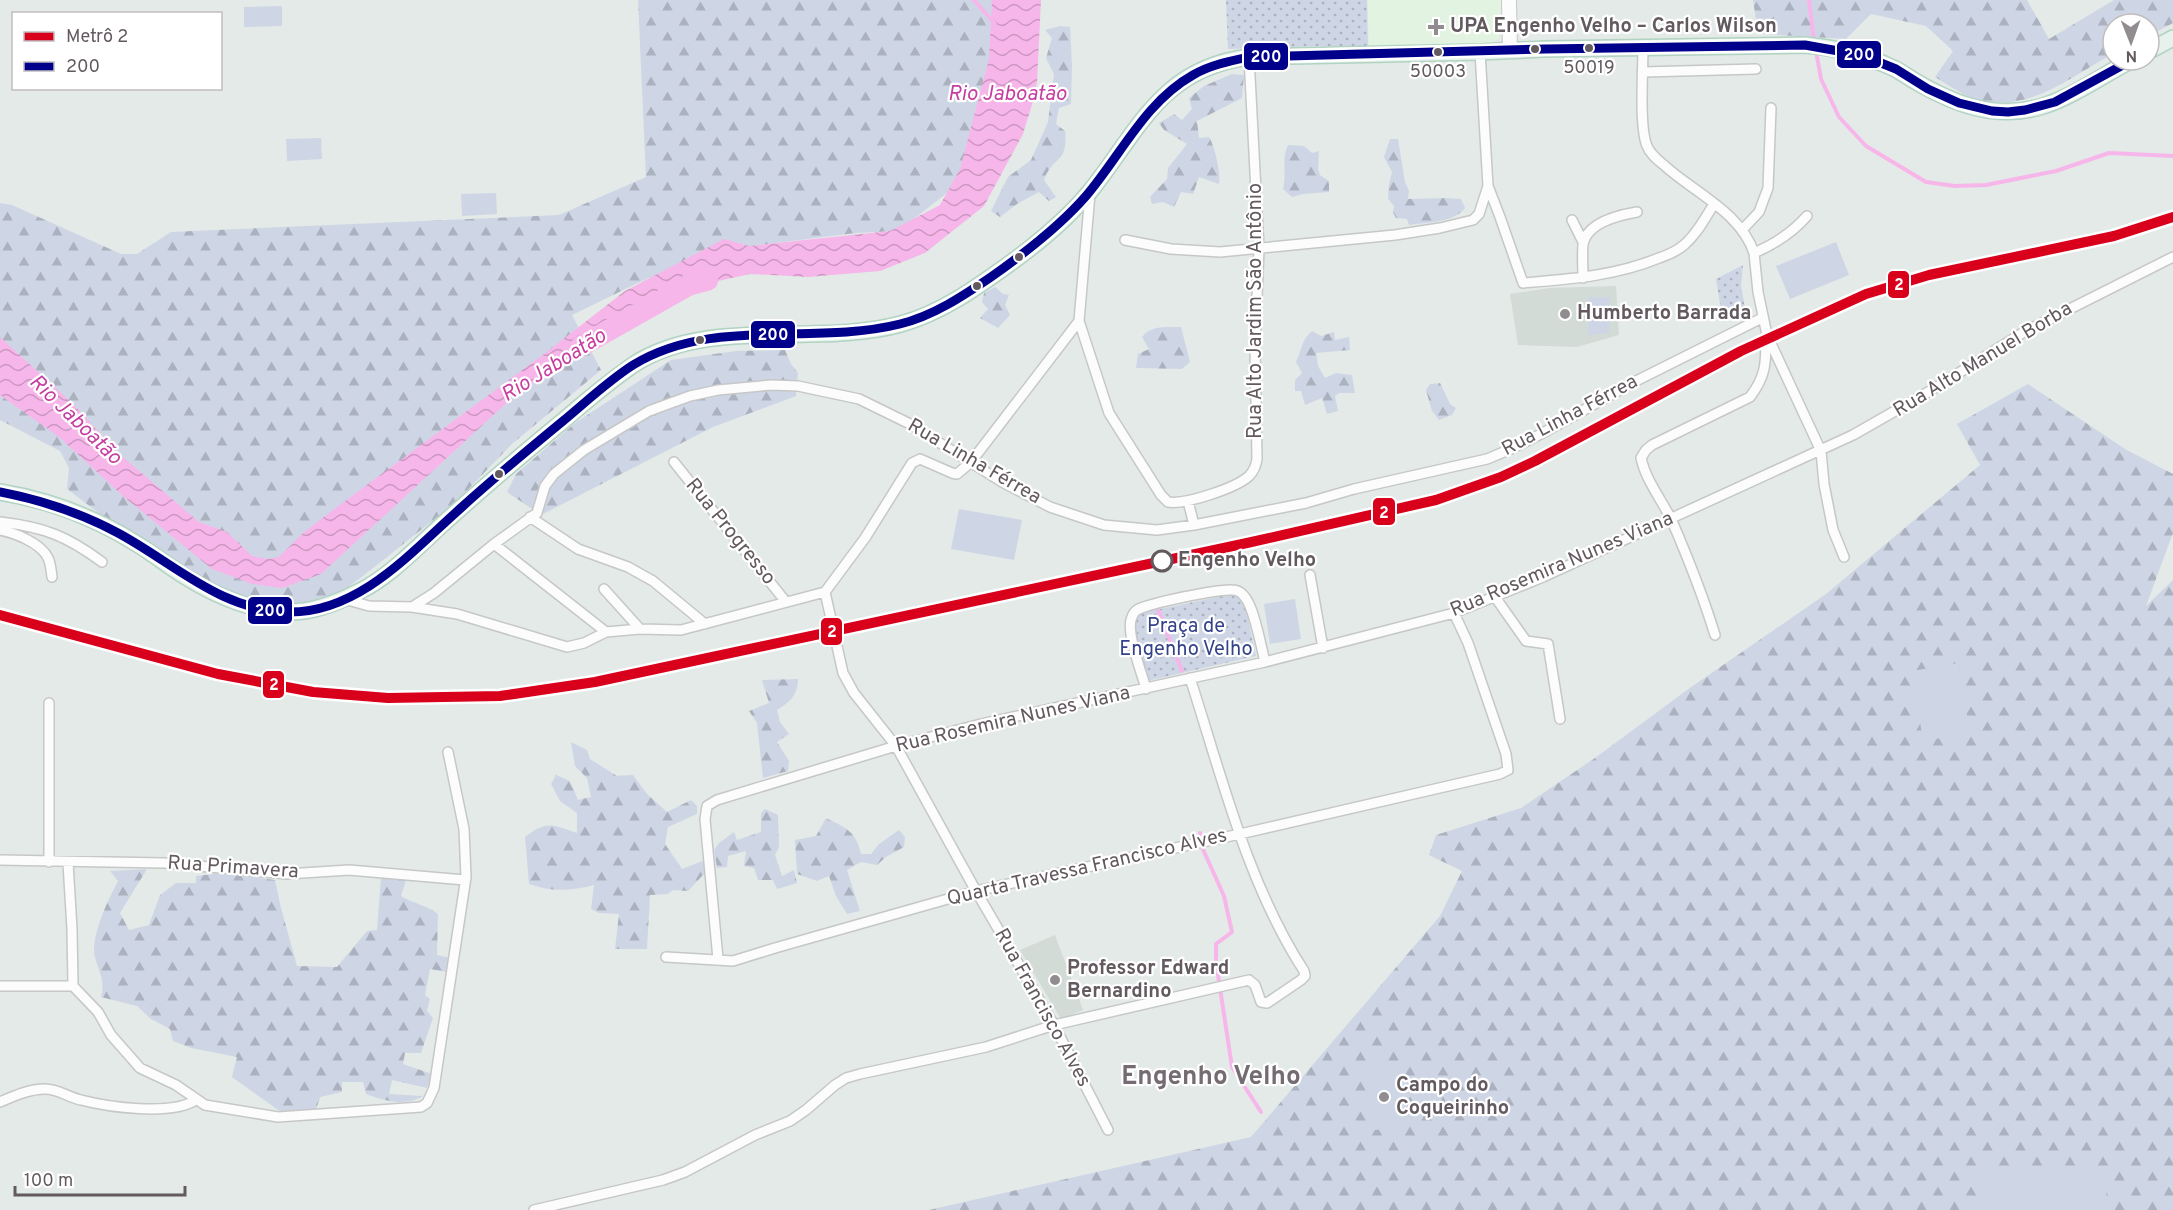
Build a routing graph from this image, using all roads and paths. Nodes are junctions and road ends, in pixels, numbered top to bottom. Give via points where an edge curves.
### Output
1 (1509, 0) edge
2 (1643, 48) junction
3 (1510, 51) junction
4 (1480, 52) junction
5 (1250, 57) junction
6 (1756, 69) dead end
7 (1643, 72) junction
8 (2110, 72) edge
9 (1771, 108) dead end
10 (1488, 186) junction
11 (1090, 192) junction
12 (1714, 204) junction
13 (1637, 212) dead end
14 (1807, 216) dead end
15 (1572, 220) dead end
16 (1742, 230) junction
17 (1125, 240) dead end
18 (1583, 242) junction
19 (1259, 249) junction
20 (1754, 253) junction
21 (2173, 257) edge
22 (1583, 278) junction
23 (1762, 318) junction
24 (1080, 321) junction
25 (1767, 335) junction
26 (1821, 451) junction
27 (674, 462) dead end
28 (971, 462) junction
29 (1794, 464) joint
30 (0, 492) edge
31 (1188, 501) junction
32 (530, 517) junction
33 (1671, 520) junction
34 (0, 522) edge
35 (1194, 525) junction
36 (0, 530) edge
37 (494, 544) junction
38 (1844, 557) dead end
39 (102, 562) dead end
40 (1310, 575) dead end
41 (52, 577) dead end
42 (604, 589) dead end
43 (825, 596) junction
44 (1495, 597) junction
45 (342, 598) junction
46 (786, 602) junction
47 (412, 607) junction
48 (1454, 613) junction
49 (705, 624) junction
50 (640, 629) junction
51 (606, 632) junction
52 (1715, 635) dead end
53 (1323, 648) junction
54 (1265, 662) junction
55 (1190, 678) junction
56 (1146, 689) junction
57 (49, 703) dead end
58 (1560, 719) dead end
59 (896, 746) junction
60 (448, 752) dead end
61 (1240, 834) junction
62 (0, 860) edge
63 (49, 862) junction
64 (68, 862) junction
65 (465, 880) junction
66 (976, 891) junction
67 (666, 957) dead end
68 (718, 959) junction
69 (0, 986) edge
70 (73, 986) junction
71 (1054, 1025) junction
72 (196, 1100) junction
73 (0, 1102) edge
74 (1108, 1130) dead end
75 (534, 1210) edge

1 - 3 main road
2 - 3 main road
2 - 7 street
2 - 8 main road via 1836,48 1890,66 1953,102 1972,109 2002,112 2054,102
3 - 4 main road
4 - 5 main road
4 - 10 street
5 - 11 main road via 1207,68 1159,99
5 - 19 street, Rua Alto Jardim São Antônio
6 - 7 street
7 - 12 street via 1645,140 1651,153
9 - 16 street via 1768,188 1759,212
10 - 19 street via 1479,214 1466,222 1395,235
10 - 22 street via 1523,284
11 - 24 street
11 - 45 main road via 1033,245 939,310 899,325 851,332 716,339 671,348 636,363 504,469 386,573 362,591
12 - 16 street
12 - 22 street via 1696,233 1672,253 1617,273
13 - 18 street via 1607,220 1589,232
14 - 20 street via 1781,239
15 - 18 street
16 - 20 street
17 - 19 street via 1188,251
18 - 22 street
19 - 31 street, Rua Alto Jardim São Antônio via 1256,466 1240,482
20 - 23 street
21 - 26 street, Rua Alto Manuel Borba via 2038,325 1896,411
23 - 25 street
23 - 35 street, Rua Linha Férrea via 1486,459 1306,503
24 - 28 street
24 - 31 street, Rua Alto Jardim São Antônio via 1109,413 1161,495 1168,502
25 - 26 street
25 - 33 street via 1766,366 1750,397 1652,445 1643,454 1645,470
26 - 29 street, Rua Alto Manuel Borba
26 - 38 street via 1833,530
27 - 46 street, Rua Progresso
28 - 32 street, Rua Linha Férrea via 908,423 859,399 798,386 737,388 669,403 610,433 554,474 543,490 539,510
28 - 35 street, Rua Linha Férrea via 1023,494 1094,522 1157,530
28 - 43 street, Rua Linha Férrea via 957,474 916,459
29 - 33 street, Rua Rosemira Nunes Viana
30 - 45 main road via 32,497 88,519 135,542 214,593 259,609 291,612 327,606
31 - 35 street
32 - 37 street, Rua Linha Férrea
32 - 49 street via 578,549 628,567 653,581
33 - 44 street, Rua Rosemira Nunes Viana
33 - 52 street
34 - 39 street via 52,532
36 - 41 street via 22,537 45,554
37 - 47 street, Rua Linha Férrea
37 - 51 street
40 - 53 street
42 - 50 street
43 - 46 street
43 - 59 street, Rua Francisco Alves via 843,673
44 - 48 street, Rua Rosemira Nunes Viana
44 - 58 street via 1526,640 1548,644
45 - 47 street via 369,606
46 - 49 street
47 - 51 street via 475,618 563,647 576,646
48 - 53 street, Rua Rosemira Nunes Viana
48 - 61 street, Quarta Travessa Francisco Alves via 1479,673 1508,770
49 - 50 street via 681,630
50 - 51 street
53 - 54 street, Rua Rosemira Nunes Viana
54 - 55 street, Rua Rosemira Nunes Viana
54 - 56 street via 1243,594 1222,591 1170,601 1138,610 1130,622
55 - 56 street, Rua Rosemira Nunes Viana
55 - 61 street
56 - 59 street, Rua Rosemira Nunes Viana
57 - 63 street
59 - 66 street, Rua Francisco Alves
59 - 68 street, Rua Rosemira Nunes Viana via 723,797 707,806
60 - 65 street via 464,829
61 - 66 street, Quarta Travessa Francisco Alves
61 - 71 street via 1266,901 1305,976 1264,1004 1249,980
62 - 63 street, Rua Primavera
63 - 64 street, Rua Primavera
64 - 65 street, Rua Primavera via 164,863 286,874 349,870
64 - 70 street
65 - 72 street via 428,1104 268,1116
66 - 68 street, Quarta Travessa Francisco Alves via 742,959
66 - 71 street, Rua Francisco Alves
67 - 68 street, Quarta Travessa Francisco Alves
69 - 70 street
70 - 72 street via 140,1068 176,1085
71 - 74 street, Rua Francisco Alves
71 - 75 street via 986,1047 846,1078 790,1121 685,1172
72 - 73 street via 172,1107 137,1108 94,1103 47,1089

